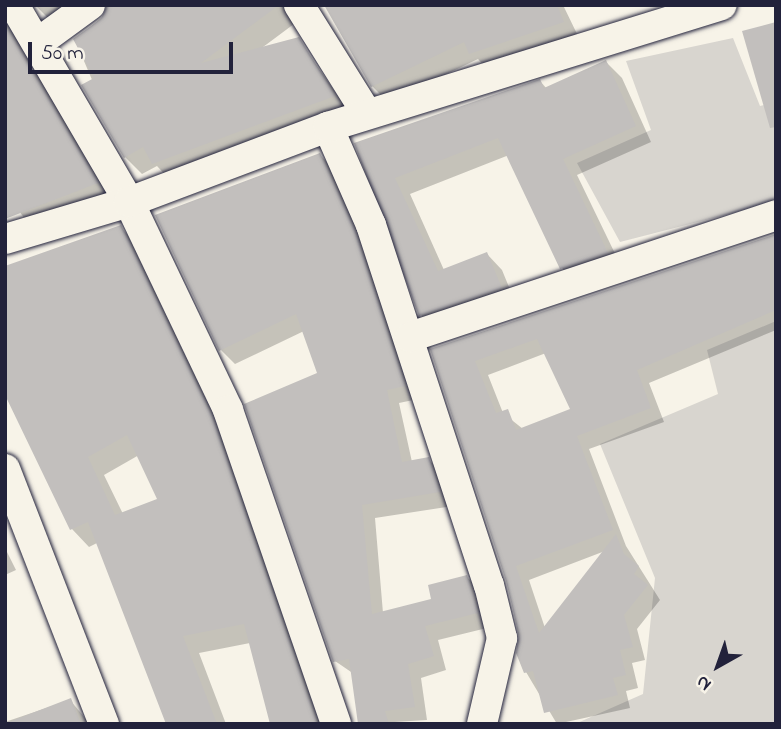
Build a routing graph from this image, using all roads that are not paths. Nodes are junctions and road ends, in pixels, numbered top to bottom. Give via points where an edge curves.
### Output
1 (14, 5) edge
2 (90, 5) edge
3 (299, 5) edge
4 (721, 5) edge
5 (39, 42) junction
6 (367, 114) junction
7 (328, 127) junction
8 (129, 202) junction
9 (776, 215) edge
10 (5, 239) edge
11 (410, 337) junction
12 (5, 469) edge
13 (104, 724) edge
14 (336, 724) edge
15 (482, 724) edge

1 - 5 street
2 - 5 street
3 - 6 street
4 - 6 street
5 - 8 street
6 - 7 street
7 - 8 street
7 - 11 street
8 - 10 street
8 - 14 street via 228,410
9 - 11 street
11 - 15 street via 502,638
12 - 13 street

